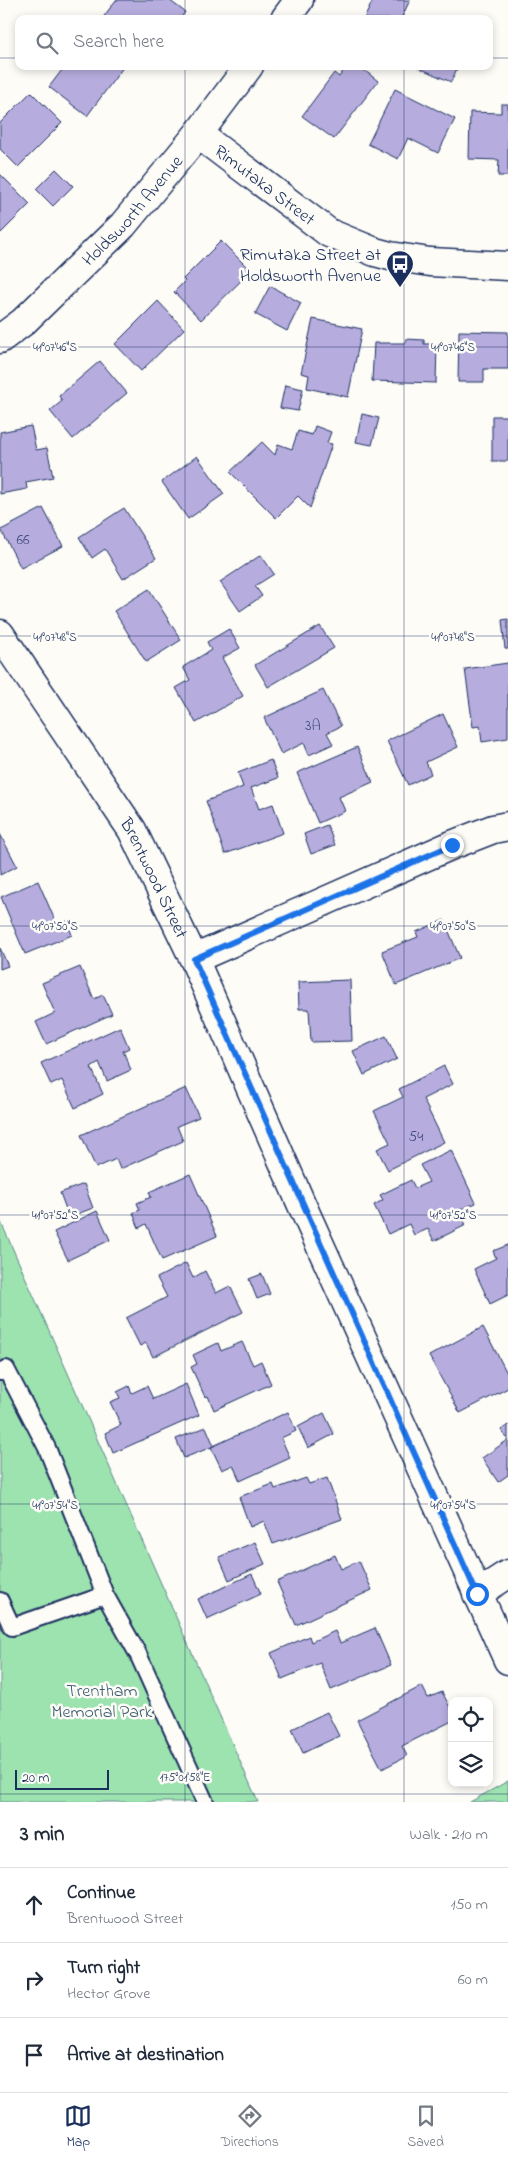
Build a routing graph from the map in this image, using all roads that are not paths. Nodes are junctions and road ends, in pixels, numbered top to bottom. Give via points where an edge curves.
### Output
1 (299, 0) edge
2 (288, 15) edge
3 (246, 70) edge
4 (198, 134) junction
5 (508, 266) edge
6 (0, 339) edge
7 (0, 634) edge
8 (508, 826) edge
9 (194, 959) junction
10 (0, 1372) edge
11 (508, 1574) edge
12 (477, 1594) junction
13 (105, 1595) junction
14 (0, 1601) edge
15 (508, 1660) edge
16 (205, 1802) edge

1 - 2 street
3 - 4 street, Holdsworth Avenue
4 - 5 street, Rimutaka Street via 330,233 390,256 430,262
4 - 6 street, Holdsworth Avenue via 124,225 24,322
7 - 9 street, Brentwood Street via 132,830
8 - 9 street via 452,845
9 - 12 street, Brentwood Street
10 - 13 lane via 6,1369 47,1448
11 - 12 street
12 - 15 street, Brentwood Street
13 - 14 lane via 12,1626
13 - 16 lane via 138,1654

